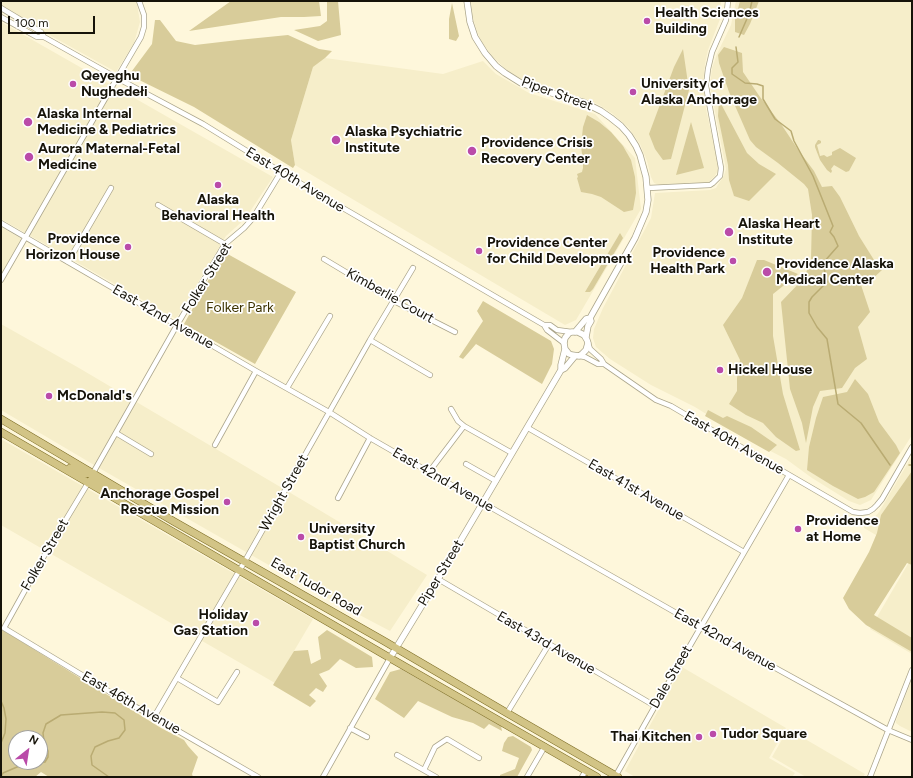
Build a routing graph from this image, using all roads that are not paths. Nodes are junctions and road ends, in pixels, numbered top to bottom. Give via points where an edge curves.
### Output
1 (139, 1) edge
2 (467, 1) edge
3 (728, 1) edge
4 (1, 8) edge
5 (1, 17) edge
6 (44, 37) junction
7 (117, 78) junction
8 (281, 172) junction
9 (111, 188) dead end
10 (648, 188) junction
11 (158, 205) dead end
12 (1, 223) edge
13 (26, 238) junction
14 (225, 244) junction
15 (324, 259) dead end
16 (68, 262) junction
17 (413, 268) dead end
18 (1, 280) edge
19 (394, 301) junction
20 (330, 316) dead end
21 (590, 318) junction
22 (544, 325) junction
23 (177, 326) junction
24 (455, 332) dead end
25 (573, 332) junction
26 (586, 337) junction
27 (370, 340) junction
28 (588, 343) junction
29 (564, 346) junction
30 (577, 356) junction
31 (604, 364) junction
32 (561, 370) junction
33 (256, 371) junction
34 (430, 375) dead end
35 (287, 388) junction
36 (451, 409) dead end
37 (329, 412) junction
38 (1, 419) edge
39 (464, 426) junction
40 (528, 428) junction
41 (1, 432) edge
42 (116, 433) junction
43 (370, 438) junction
44 (215, 445) dead end
45 (912, 447) edge
46 (151, 454) dead end
47 (512, 454) junction
48 (466, 464) dead end
49 (64, 469) junction
50 (429, 472) junction
51 (93, 473) junction
52 (789, 475) junction
53 (496, 481) junction
54 (88, 483) junction
55 (119, 488) junction
56 (338, 498) dead end
57 (483, 503) junction
58 (744, 552) junction
59 (245, 561) junction
60 (239, 571) junction
61 (438, 579) junction
62 (701, 627) junction
63 (4, 628) joint
64 (549, 644) junction
65 (396, 648) junction
66 (390, 658) junction
67 (912, 670) edge
68 (237, 672) dead end
69 (177, 678) junction
70 (655, 706) junction
71 (507, 713) junction
72 (154, 717) junction
73 (350, 728) junction
74 (888, 730) junction
75 (367, 737) dead end
76 (912, 740) edge
77 (545, 746) junction
78 (398, 755) dead end
79 (479, 758) dead end
80 (424, 770) junction
81 (584, 774) edge
82 (258, 777) edge
83 (322, 777) edge
84 (436, 777) edge
85 (527, 777) edge
86 (597, 777) edge
87 (616, 777) edge
88 (870, 777) edge

1 - 7 street via 144,15 144,27 141,37
2 - 10 street, Piper Street via 475,37 496,66 521,83 583,102 621,126 636,146
3 - 10 street via 726,20 715,43 706,86 721,168 720,176 710,185
4 - 6 street, East 40th Avenue via 41,32
5 - 6 street, East 40th Avenue via 37,37
6 - 7 street, East 40th Avenue
7 - 8 street, East 40th Avenue via 203,124
7 - 13 street
8 - 14 street, Folker Street via 253,218
8 - 22 street, East 40th Avenue
9 - 16 street
10 - 21 street, Piper Street via 646,212 636,238
11 - 14 street
12 - 13 street, East 42nd Avenue
13 - 16 street, East 42nd Avenue
13 - 18 street
14 - 23 street, Folker Street
15 - 19 street, Kimberlie Court
16 - 23 street, East 42nd Avenue
17 - 19 street, Wright Street
19 - 24 street, Kimberlie Court
19 - 27 street, Wright Street
20 - 35 street
21 - 25 street, Piper Street
21 - 26 street, Piper Street
22 - 25 street, East 40th Avenue
22 - 29 street, East 40th Avenue
23 - 33 street, East 42nd Avenue
23 - 42 street, Folker Street
25 - 26 street
25 - 29 street, Piper Street via 567,335
26 - 28 street
27 - 34 street
27 - 37 street, Wright Street
28 - 30 street, Piper Street via 586,350
28 - 31 street, East 40th Avenue via 590,349
29 - 30 street via 569,354
29 - 32 street, Piper Street
30 - 31 street, East 40th Avenue via 585,356 598,364
30 - 32 street, Piper Street
31 - 52 street, East 40th Avenue via 656,400 671,406
32 - 40 street, Piper Street
33 - 35 street, East 42nd Avenue
33 - 44 street
35 - 37 street, East 42nd Avenue
36 - 39 street
37 - 43 street, East 42nd Avenue
37 - 59 street, Wright Street
38 - 51 main road, East Tudor Road
39 - 47 street
39 - 50 street
40 - 47 street, Piper Street
40 - 58 street, East 41st Avenue
41 - 49 main road, East Tudor Road
42 - 46 street
42 - 51 street, Folker Street
43 - 50 street, East 42nd Avenue
43 - 56 street
45 - 52 street, East 40th Avenue via 882,498 874,509 868,512 853,512
47 - 53 street, Piper Street
48 - 53 street
49 - 51 main road via 70,468 84,474
49 - 54 main road, East Tudor Road
50 - 57 street, East 42nd Avenue
51 - 55 main road, East Tudor Road
52 - 58 street, Dale Street
53 - 57 street, Piper Street
54 - 55 main road via 93,480 114,491
54 - 60 main road, East Tudor Road
54 - 63 street, Folker Street
55 - 59 main road, East Tudor Road
57 - 61 street, Piper Street
57 - 62 street, East 42nd Avenue
58 - 62 street, Dale Street
59 - 60 street, Wright Street
59 - 65 main road, East Tudor Road
60 - 66 main road, East Tudor Road
60 - 69 street, Wright Street
61 - 64 street, East 43rd Avenue
61 - 65 street, Piper Street
62 - 70 street, Dale Street
62 - 74 street, East 42nd Avenue
63 - 72 street, East 46th Avenue
64 - 70 street, East 43rd Avenue
64 - 71 street
65 - 66 street, Piper Street
65 - 71 main road, East Tudor Road
66 - 73 street, Piper Street
66 - 77 main road, East Tudor Road
67 - 74 street
68 - 69 street via 218,702
69 - 72 street, Wright Street
70 - 87 street, Dale Street
71 - 87 main road, East Tudor Road
72 - 82 street, East 46th Avenue
73 - 75 street
73 - 83 street, Piper Street
74 - 76 street, East 42nd Avenue
74 - 88 street
77 - 81 main road, East Tudor Road
77 - 85 street
78 - 80 street
79 - 80 street via 447,739 435,748
80 - 84 street
81 - 86 main road, East Tudor Road

